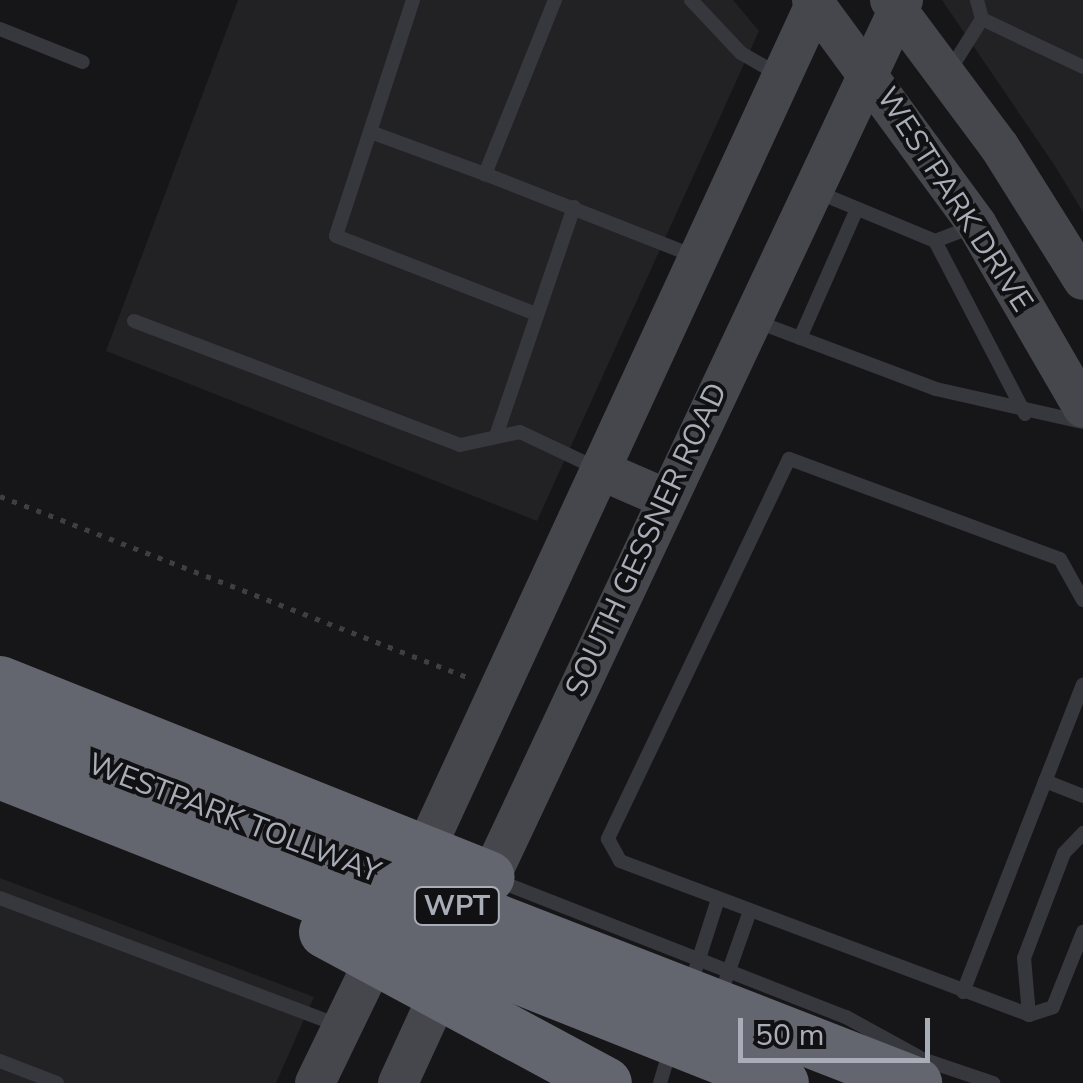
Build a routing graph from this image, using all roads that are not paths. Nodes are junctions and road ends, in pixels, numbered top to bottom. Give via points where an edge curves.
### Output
1 (413, 0) edge
2 (555, 0) edge
3 (691, 0) edge
4 (978, 0) edge
5 (815, 1) edge
6 (897, 3) edge
7 (982, 19) junction
8 (0, 29) edge
9 (83, 62) dead end
10 (866, 66) junction
11 (1083, 67) edge
12 (947, 74) junction
13 (782, 77) junction
14 (376, 134) junction
15 (486, 174) junction
16 (810, 189) junction
17 (574, 208) junction
18 (857, 209) junction
19 (977, 225) junction
20 (935, 241) junction
21 (698, 257) junction
22 (1082, 277) edge
23 (533, 312) junction
24 (749, 318) junction
25 (134, 321) dead end
26 (800, 338) junction
27 (1083, 408) edge
28 (1025, 414) junction
29 (1083, 422) edge
30 (496, 436) junction
31 (600, 470) junction
32 (668, 498) junction
33 (1083, 600) edge
34 (0, 682) edge
35 (1083, 685) edge
36 (1076, 722) edge
37 (0, 727) edge
38 (0, 773) edge
39 (1046, 781) junction
40 (1083, 796) edge
41 (0, 808) edge
42 (1083, 834) edge
43 (424, 852) junction
44 (489, 877) junction
45 (0, 898) edge
46 (718, 899) junction
47 (750, 911) junction
48 (1083, 932) edge
49 (699, 959) junction
50 (376, 960) junction
51 (729, 971) junction
52 (963, 992) junction
53 (439, 996) junction
54 (715, 1010) junction
55 (1029, 1015) junction
56 (342, 1028) junction
57 (0, 1061) edge
58 (695, 1064) dead end
59 (918, 1070) edge
60 (57, 1083) edge
61 (315, 1083) edge
62 (398, 1083) edge
63 (606, 1083) edge
64 (660, 1083) edge
65 (783, 1083) edge
66 (993, 1083) edge

1 - 14 lane
2 - 15 lane
3 - 13 lane via 740,53
4 - 7 lane
5 - 10 main road, WESTPARK DRIVE
5 - 13 main road
6 - 10 main road, SOUTH GESSNER ROAD
6 - 12 main road, WESTPARK DRIVE
7 - 11 lane
7 - 12 lane
8 - 9 lane
10 - 16 main road, SOUTH GESSNER ROAD
10 - 19 main road, WESTPARK DRIVE
12 - 22 main road, WESTPARK DRIVE
13 - 21 main road
14 - 15 lane
14 - 23 lane via 336,236
15 - 17 lane
16 - 18 lane
16 - 24 main road, SOUTH GESSNER ROAD
17 - 21 lane
17 - 23 lane
18 - 20 lane
18 - 26 lane
19 - 20 lane
19 - 27 main road, WESTPARK DRIVE
20 - 28 lane
21 - 31 main road
23 - 30 lane via 536,332
24 - 26 lane
24 - 32 main road, SOUTH GESSNER ROAD
25 - 30 lane via 460,445
26 - 28 lane
28 - 29 lane
30 - 31 lane via 520,432
31 - 32 main road
31 - 43 main road
32 - 44 main road, SOUTH GESSNER ROAD
33 - 46 lane via 1060,560 790,459 608,838 620,861
34 - 43 highway
35 - 36 lane
36 - 39 lane
37 - 59 highway, WESTPARK TOLLWAY / WPT
38 - 65 highway, WESTPARK TOLLWAY / WPT
39 - 40 lane
39 - 52 lane
41 - 50 highway via 323,931
42 - 55 lane via 1064,853 1024,958
43 - 44 highway
43 - 50 main road
44 - 49 lane
44 - 53 main road, SOUTH GESSNER ROAD
45 - 56 lane
46 - 47 lane
46 - 49 lane
47 - 51 lane
47 - 52 lane
48 - 55 lane via 1053,1007
49 - 51 lane
49 - 64 lane
50 - 53 highway
50 - 56 main road
51 - 54 lane
51 - 59 lane
52 - 55 lane
53 - 62 main road, SOUTH GESSNER ROAD
53 - 63 highway
54 - 58 lane
54 - 59 lane via 741,1002
56 - 61 main road
57 - 60 lane
59 - 66 lane

